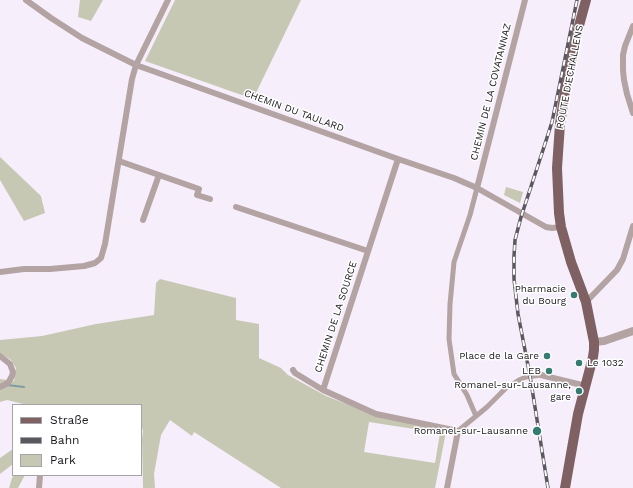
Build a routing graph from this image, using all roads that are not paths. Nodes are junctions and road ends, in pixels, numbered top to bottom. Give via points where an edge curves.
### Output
1 (26, 0) edge
2 (168, 0) edge
3 (525, 0) edge
4 (586, 0) edge
5 (633, 26) edge
6 (136, 66) junction
7 (633, 113) edge
8 (398, 160) junction
9 (119, 161) junction
10 (159, 175) junction
11 (477, 188) junction
12 (210, 199) dead end
13 (236, 207) dead end
14 (143, 220) dead end
15 (633, 226) edge
16 (561, 227) junction
17 (368, 251) junction
18 (0, 272) edge
19 (586, 302) junction
20 (633, 331) edge
21 (594, 342) junction
22 (0, 356) edge
23 (293, 370) dead end
24 (541, 375) joint
25 (586, 386) junction
26 (0, 387) edge
27 (323, 390) junction
28 (476, 416) junction
29 (458, 431) junction
30 (40, 476) edge
31 (39, 488) edge
32 (447, 488) edge
33 (565, 488) edge

1 - 6 street, CHEMIN DU TAULARD via 82,38
2 - 6 street
3 - 11 street, CHEMIN DE LA COVATANNAZ
4 - 16 main road, ROUTE D'ECHALLENS via 566,84 560,124 557,168
5 - 7 street via 625,46 623,70
6 - 8 street, CHEMIN DU TAULARD
6 - 9 street
8 - 11 street, CHEMIN DU TAULARD
8 - 17 street, CHEMIN DE LA SOURCE
9 - 10 street
9 - 18 street via 101,258 84,266 24,268
10 - 12 street via 199,189 197,195
10 - 14 street
11 - 16 street, CHEMIN DU TAULARD via 546,227
11 - 28 street via 454,262 449,340 454,374
13 - 17 street, CHEMIN DE LA SOURCE
15 - 19 street via 617,270
16 - 19 main road, ROUTE D'ECHALLENS
17 - 27 street, CHEMIN DE LA SOURCE
19 - 21 main road, ROUTE D'ECHALLENS
20 - 21 street
21 - 25 main road, ROUTE D'ECHALLENS
22 - 26 street via 12,369 8,383
23 - 27 street, CHEMIN DE LA SOURCE
24 - 25 street
24 - 28 street via 526,377 507,387
25 - 33 main road, ROUTE D'ECHALLENS via 578,414
27 - 29 street, CHEMIN DE LA SOURCE via 376,414
28 - 29 street
29 - 32 street
30 - 31 street

